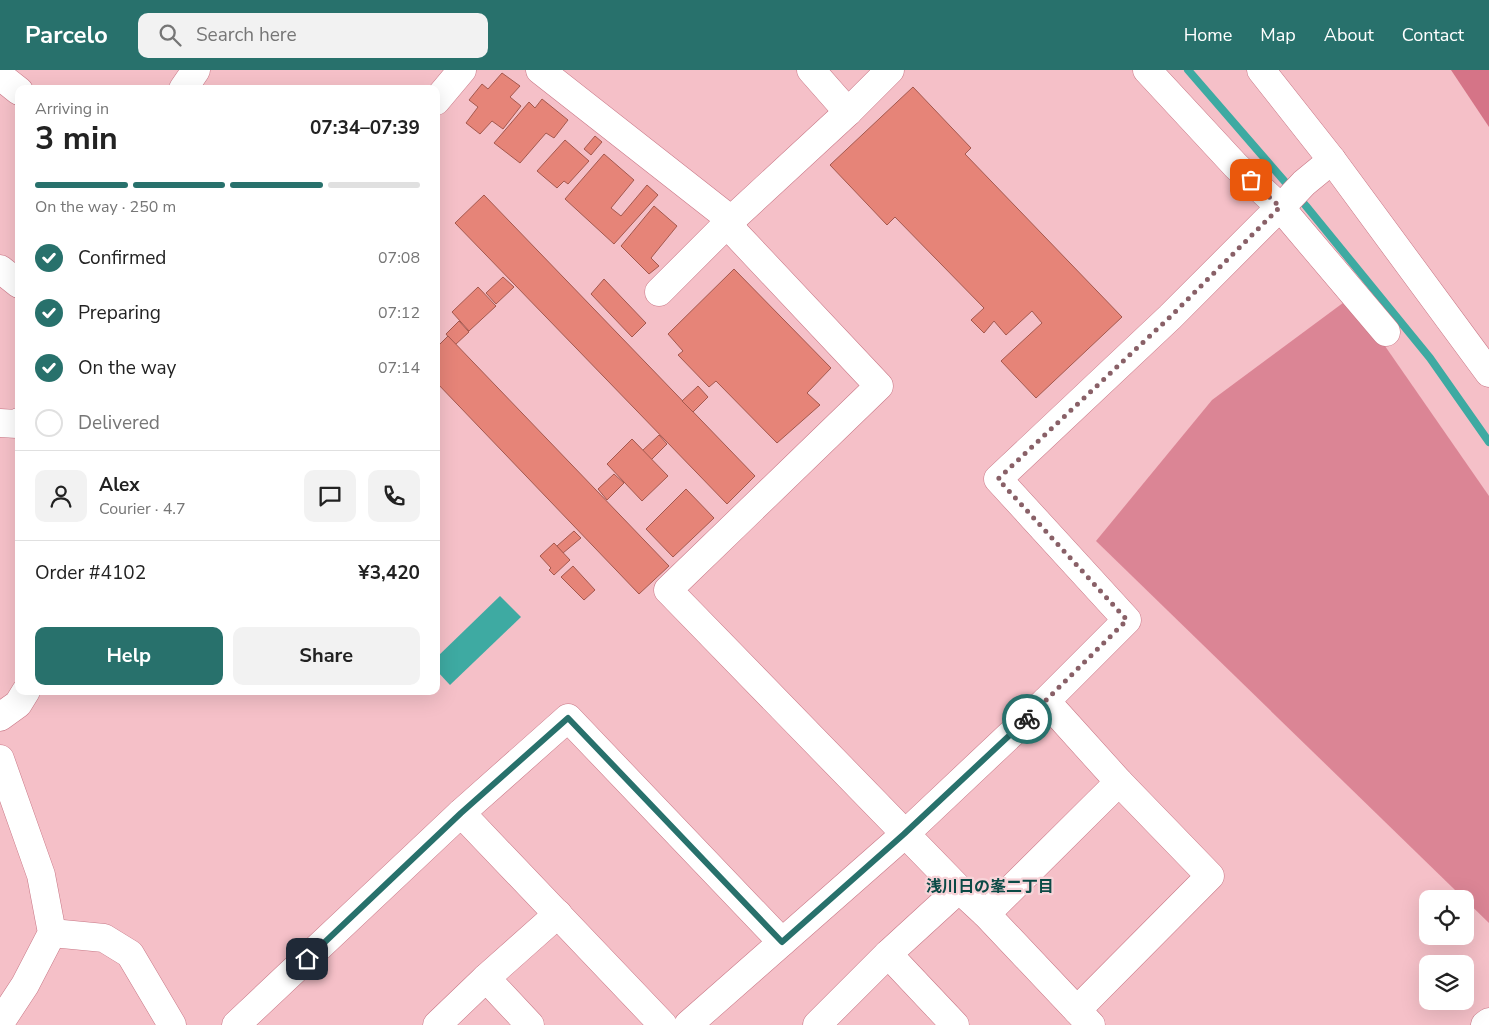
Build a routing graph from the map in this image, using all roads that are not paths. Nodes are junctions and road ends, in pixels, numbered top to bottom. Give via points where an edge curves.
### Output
1 (196, 70) edge
2 (204, 70) edge
3 (462, 70) edge
4 (540, 70) edge
5 (811, 70) edge
6 (890, 70) edge
7 (1147, 70) edge
8 (1261, 70) edge
9 (0, 76) edge
10 (187, 85) edge
11 (209, 85) edge
12 (15, 88) edge
13 (440, 96) edge
14 (848, 112) junction
15 (1332, 160) junction
16 (1290, 197) junction
17 (729, 222) junction
18 (0, 269) edge
19 (15, 281) edge
20 (659, 292) dead end
21 (1386, 332) dead end
22 (1489, 373) edge
23 (0, 424) edge
24 (15, 424) edge
25 (24, 695) edge
26 (1046, 701) junction
27 (0, 717) edge
28 (0, 759) edge
29 (1119, 782) junction
30 (461, 813) junction
31 (904, 834) junction
32 (959, 889) junction
33 (558, 914) junction
34 (986, 914) junction
35 (52, 933) junction
36 (782, 942) junction
37 (888, 954) junction
38 (486, 978) junction
39 (1084, 1018) edge
40 (1489, 1022) edge
41 (0, 1023) edge
42 (824, 1023) edge
43 (172, 1025) edge
44 (236, 1025) edge
45 (437, 1025) edge
46 (530, 1025) edge
47 (663, 1025) edge
48 (688, 1025) edge
49 (955, 1025) edge
50 (1486, 1025) edge

1 - 10 street
2 - 11 street
3 - 13 street
4 - 17 street via 722,212
5 - 14 street
6 - 14 street
7 - 16 street via 1236,166
8 - 15 street
9 - 12 street
14 - 17 street
15 - 16 street
15 - 22 street
16 - 21 street
16 - 26 street via 1170,317 998,479 1127,620
17 - 20 street
17 - 31 street via 736,234 879,386 668,590
18 - 19 street
23 - 24 street
25 - 27 street via 18,704
26 - 29 street
26 - 31 street
28 - 35 street via 41,875
29 - 34 street
29 - 39 street via 1210,876
30 - 33 street
30 - 36 street via 568,718
30 - 44 street
31 - 32 street
31 - 36 street
32 - 34 street
32 - 37 street
33 - 38 street
33 - 47 street
34 - 39 street
35 - 41 street via 25,985
35 - 43 street via 104,938 130,954
36 - 48 street
37 - 42 street
37 - 49 street
38 - 45 street
38 - 46 street
40 - 50 street

